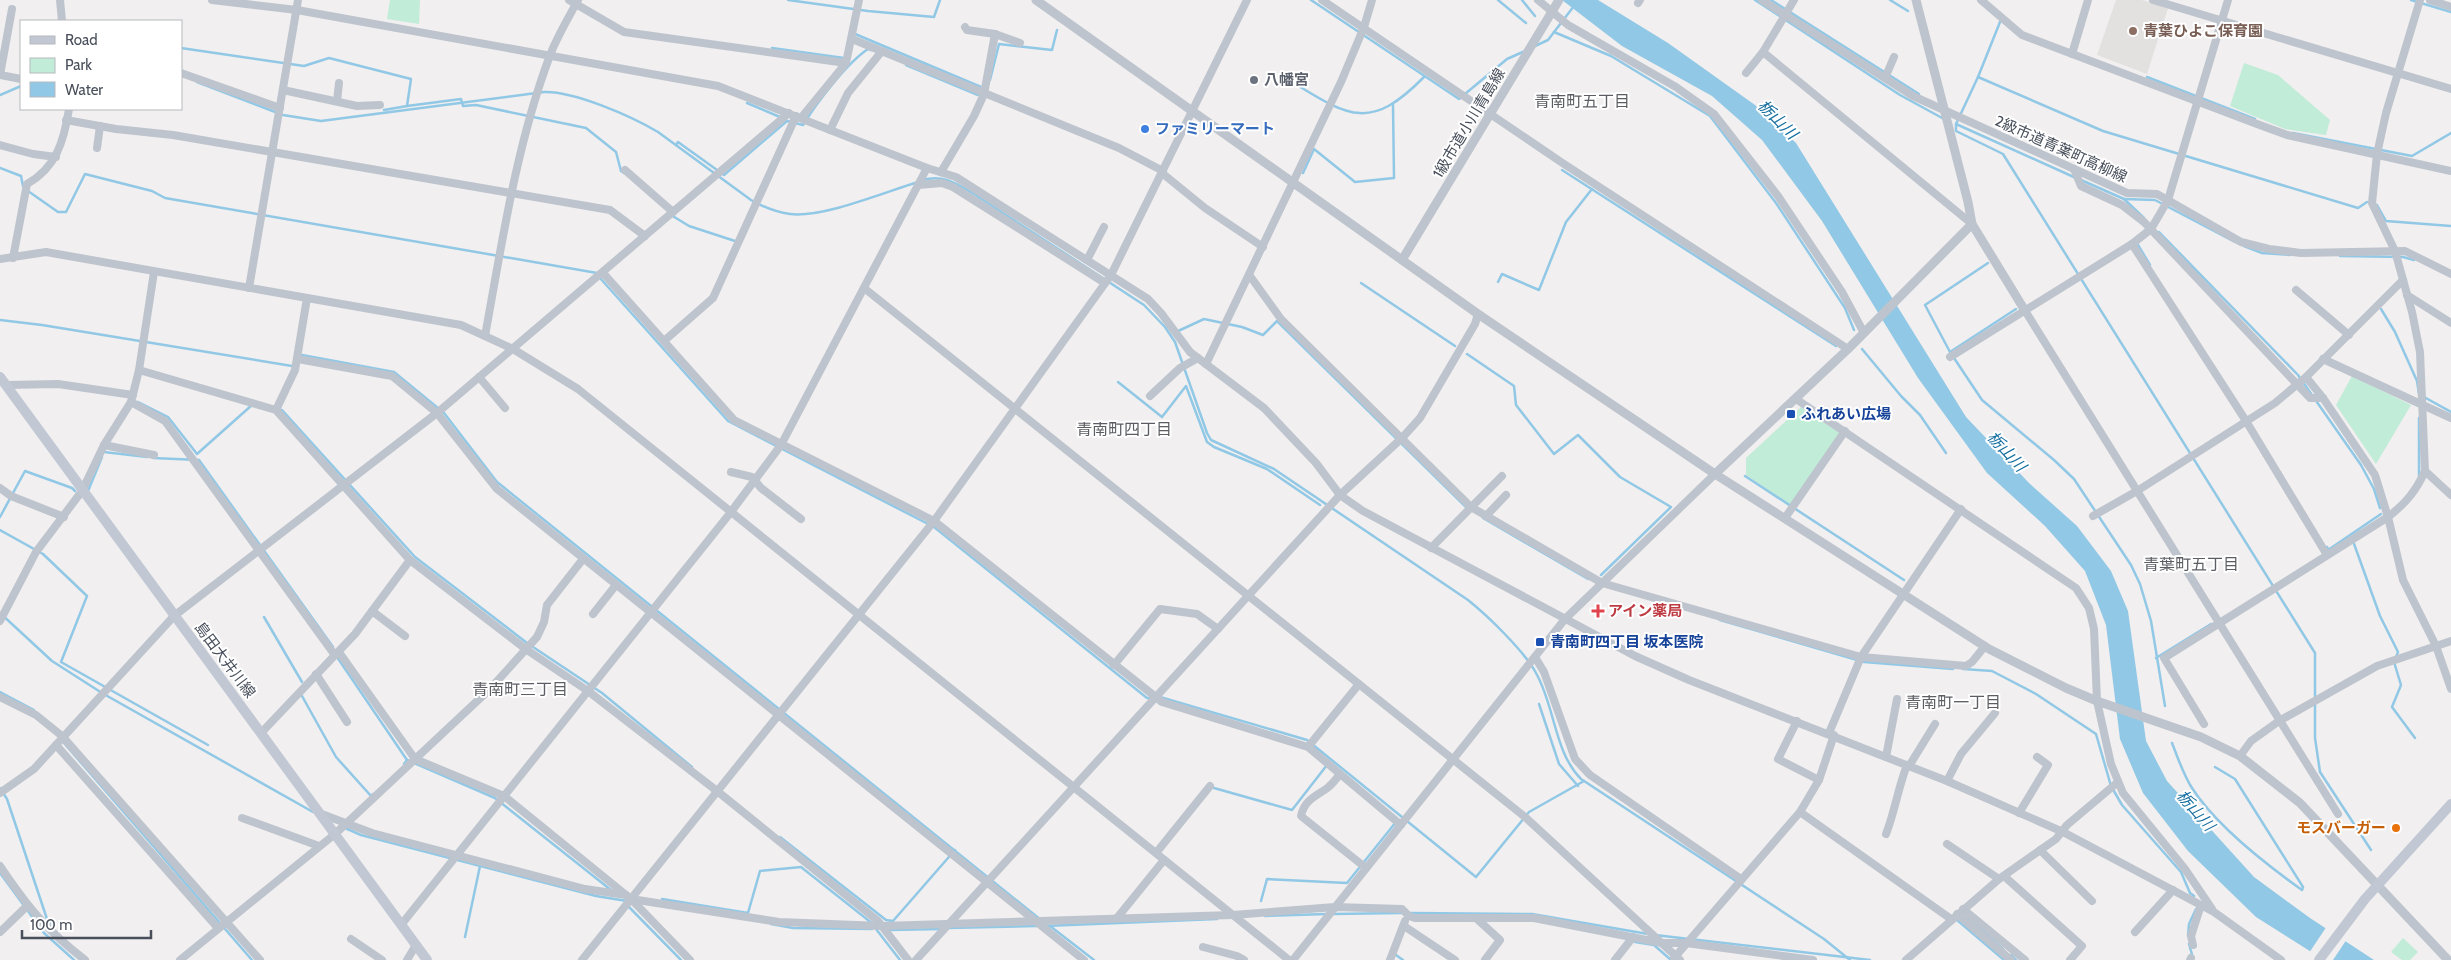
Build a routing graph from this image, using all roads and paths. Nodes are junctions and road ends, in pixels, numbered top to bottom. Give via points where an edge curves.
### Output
1 (60, 0) edge
2 (212, 0) edge
3 (298, 0) edge
4 (859, 0) edge
5 (1036, 0) edge
6 (1247, 0) edge
7 (1322, 0) edge
8 (1372, 0) edge
9 (1538, 0) edge
10 (1762, 0) edge
11 (1916, 0) edge
12 (1981, 0) edge
13 (2088, 0) edge
14 (2153, 0) edge
15 (2228, 0) edge
16 (2420, 0) edge
17 (2430, 0) edge
18 (574, 1) edge
19 (1793, 2) edge
20 (2451, 6) edge
21 (12, 10) dead end
22 (297, 10) junction
23 (1556, 10) edge
24 (1784, 16) junction
25 (62, 20) edge
26 (2222, 21) junction
27 (966, 27) dead end
28 (1364, 27) junction
29 (995, 34) junction
30 (852, 39) junction
31 (1020, 43) dead end
32 (882, 51) junction
33 (1763, 52) junction
34 (2072, 54) junction
35 (549, 56) junction
36 (1894, 58) dead end
37 (846, 63) junction
38 (182, 72) edge
39 (1746, 73) dead end
40 (2398, 73) junction
41 (0, 75) edge
42 (1885, 78) junction
43 (20, 79) edge
44 (339, 83) dead end
45 (2451, 89) edge
46 (283, 90) junction
47 (984, 94) junction
48 (337, 101) junction
49 (2199, 102) junction
50 (380, 106) dead end
51 (280, 108) junction
52 (68, 110) edge
53 (1193, 111) junction
54 (1944, 112) junction
55 (1491, 114) junction
56 (795, 116) junction
57 (66, 120) junction
58 (100, 126) junction
59 (830, 130) junction
60 (0, 145) edge
61 (97, 148) dead end
62 (273, 152) junction
63 (2377, 154) junction
64 (56, 157) junction
65 (927, 168) junction
66 (625, 170) dead end
67 (2074, 170) junction
68 (2451, 171) edge
69 (942, 172) junction
70 (1162, 172) junction
71 (1293, 183) junction
72 (918, 185) junction
73 (511, 194) junction
74 (2168, 200) junction
75 (673, 212) junction
76 (1972, 224) junction
77 (2153, 226) junction
78 (1104, 227) dead end
79 (645, 236) junction
80 (2132, 244) junction
81 (1263, 247) junction
82 (2395, 251) junction
83 (13, 258) junction
84 (0, 259) edge
85 (1086, 260) junction
86 (1402, 260) junction
87 (154, 272) junction
88 (603, 273) junction
89 (2451, 274) edge
90 (1111, 275) junction
91 (1250, 276) junction
92 (2403, 280) junction
93 (1105, 284) junction
94 (249, 288) junction
95 (864, 288) junction
96 (2296, 290) dead end
97 (2407, 295) junction
98 (307, 298) junction
99 (2024, 309) junction
100 (1478, 314) junction
101 (2451, 323) edge
102 (1866, 330) junction
103 (2349, 335) junction
104 (485, 336) junction
105 (664, 341) junction
106 (512, 349) junction
107 (1848, 349) junction
108 (1950, 356) dead end
109 (1198, 358) junction
110 (298, 359) junction
111 (2324, 359) junction
112 (1206, 364) junction
113 (139, 370) junction
114 (479, 377) junction
115 (2306, 377) junction
116 (3, 381) edge
117 (2298, 384) junction
118 (1150, 396) dead end
119 (1796, 398) junction
120 (2323, 398) junction
121 (132, 399) junction
122 (2422, 403) junction
123 (505, 408) dead end
124 (1016, 408) junction
125 (276, 410) junction
126 (437, 413) junction
127 (2451, 418) edge
128 (2246, 421) junction
129 (1845, 431) junction
130 (1399, 441) junction
131 (104, 445) junction
132 (781, 445) junction
133 (154, 455) dead end
134 (2425, 471) junction
135 (731, 472) dead end
136 (1715, 474) junction
137 (1502, 476) dead end
138 (754, 481) junction
139 (344, 486) junction
140 (0, 488) edge
141 (82, 491) junction
142 (2137, 491) junction
143 (1340, 495) junction
144 (1506, 495) dead end
145 (2451, 495) edge
146 (1961, 509) junction
147 (1469, 510) junction
148 (731, 512) junction
149 (1486, 516) junction
150 (2093, 516) dead end
151 (2388, 517) junction
152 (64, 518) junction
153 (1785, 518) junction
154 (801, 519) dead end
155 (934, 521) junction
156 (1431, 548) junction
157 (259, 549) junction
158 (2328, 555) junction
159 (583, 559) junction
160 (410, 560) junction
161 (1602, 583) junction
162 (616, 584) junction
163 (1906, 594) junction
164 (1249, 595) junction
165 (0, 604) edge
166 (8, 609) junction
167 (372, 611) junction
168 (650, 611) junction
169 (594, 614) dead end
170 (858, 614) junction
171 (174, 616) junction
172 (1565, 619) junction
173 (0, 621) edge
174 (2219, 623) junction
175 (1218, 629) junction
176 (404, 636) dead end
177 (2451, 641) edge
178 (1985, 646) junction
179 (2436, 646) junction
180 (527, 650) junction
181 (334, 654) junction
182 (1535, 657) junction
183 (1861, 658) junction
184 (1114, 665) junction
185 (316, 674) junction
186 (1359, 684) junction
187 (2451, 689) edge
188 (588, 691) junction
189 (0, 697) edge
190 (1156, 698) junction
191 (1897, 699) dead end
192 (2097, 701) junction
193 (1995, 713) dead end
194 (779, 714) junction
195 (1797, 721) junction
196 (2279, 721) junction
197 (347, 722) dead end
198 (1935, 724) dead end
199 (2204, 724) dead end
200 (261, 733) junction
201 (1832, 734) junction
202 (62, 736) junction
203 (56, 745) junction
204 (1308, 747) junction
205 (2240, 756) junction
206 (1886, 757) junction
207 (2037, 757) dead end
208 (415, 759) junction
209 (1453, 760) junction
210 (1908, 766) junction
211 (1340, 774) junction
212 (1819, 780) junction
213 (1947, 782) junction
214 (2118, 782) junction
215 (1210, 786) dead end
216 (1073, 787) junction
217 (717, 791) junction
218 (0, 793) edge
219 (504, 796) junction
220 (2451, 804) edge
221 (1800, 812) junction
222 (319, 813) junction
223 (2019, 813) junction
224 (2338, 814) dead end
225 (242, 818) dead end
226 (346, 824) junction
227 (1401, 825) junction
228 (2063, 832) junction
229 (335, 834) junction
230 (1886, 834) dead end
231 (1947, 844) dead end
232 (319, 846) junction
233 (2040, 850) junction
234 (1156, 853) junction
235 (457, 855) junction
236 (1164, 860) junction
237 (0, 866) edge
238 (1366, 868) junction
239 (2001, 877) junction
240 (1742, 879) junction
241 (987, 882) junction
242 (2377, 885) junction
243 (2173, 890) junction
244 (629, 897) junction
245 (2092, 901) dead end
246 (2201, 905) junction
247 (27, 906) junction
248 (1335, 907) junction
249 (2214, 912) junction
250 (1957, 914) junction
251 (1232, 915) junction
252 (1408, 915) junction
253 (1117, 918) junction
254 (1476, 918) junction
255 (226, 922) junction
256 (1037, 922) junction
257 (401, 925) junction
258 (947, 925) junction
259 (882, 926) junction
260 (1404, 926) junction
261 (218, 928) junction
262 (0, 932) edge
263 (2135, 932) dead end
264 (1633, 937) junction
265 (351, 939) dead end
266 (1662, 943) junction
267 (1686, 943) junction
268 (416, 945) junction
269 (2193, 945) dead end
270 (1203, 947) dead end
271 (1676, 959) edge
272 (85, 960) edge
273 (180, 960) edge
274 (260, 960) edge
275 (382, 960) edge
276 (407, 960) edge
277 (427, 960) edge
278 (582, 960) edge
279 (690, 960) edge
280 (908, 960) edge
281 (916, 960) edge
282 (1084, 960) edge
283 (1244, 960) edge
284 (1291, 960) edge
285 (1390, 960) edge
286 (1455, 960) edge
287 (1485, 960) edge
288 (1615, 960) edge
289 (1813, 960) edge
290 (1906, 960) edge
291 (2011, 960) edge
292 (2025, 960) edge
293 (2070, 960) edge
294 (2281, 960) edge
295 (2319, 960) edge
296 (2448, 960) edge

1 - 25 street
2 - 22 street
3 - 22 street
4 - 30 street
5 - 53 street
6 - 53 street
7 - 28 street
8 - 28 street
9 - 23 street
10 - 24 street, 2級市道青葉町高柳線
11 - 54 street
12 - 34 street via 2022,35
13 - 34 street
14 - 26 street
15 - 26 street
16 - 40 street
17 - 20 street
18 - 35 street
18 - 37 street via 624,32
19 - 24 street
21 - 41 street
22 - 35 street
22 - 46 street
23 - 55 street, 1級市道小川青島線
23 - 102 street via 1568,25 1676,87 1714,114 1778,196
24 - 33 street
24 - 42 street, 2級市道青葉町高柳線
26 - 40 street
26 - 49 street
27 - 29 street via 967,30
28 - 55 street
28 - 71 street
29 - 31 street
29 - 47 street
30 - 32 street
30 - 37 street
32 - 47 street
32 - 59 street via 848,93
33 - 39 street
33 - 76 street
34 - 49 street
35 - 56 street via 718,86
35 - 73 street
36 - 42 street
37 - 56 street
38 - 51 street
40 - 45 street
40 - 63 street
41 - 43 street
42 - 54 street, 2級市道青葉町高柳線
44 - 48 street
46 - 48 street
46 - 51 street
47 - 69 street
47 - 70 street via 1120,148
48 - 50 street via 357,106
49 - 63 street via 2287,135
49 - 74 street
51 - 62 street
52 - 57 street
53 - 70 street
53 - 71 street
54 - 67 street, 2級市道青葉町高柳線
54 - 76 street
55 - 86 street, 1級市道小川青島線
55 - 107 street
56 - 59 street
56 - 75 street
56 - 105 street via 712,298
57 - 58 street
57 - 64 street
58 - 61 street
58 - 62 street
59 - 65 street
60 - 64 street
62 - 73 street
62 - 94 street
63 - 68 street
63 - 82 street via 2372,203
64 - 83 street via 43,175 27,184
65 - 69 street
65 - 72 street
66 - 75 street
67 - 74 street, 2級市道青葉町高柳線 via 2127,193 2157,194
67 - 77 street via 2081,186 2122,205
69 - 85 street via 956,177
70 - 81 street via 1205,208
70 - 90 street
71 - 81 street
71 - 86 street
72 - 93 street via 942,183 953,187
72 - 95 street
73 - 79 street via 610,210
73 - 104 street
74 - 77 street
74 - 82 street, 2級市道青葉町高柳線 via 2241,242 2269,249
75 - 79 street
76 - 99 street
76 - 102 street
77 - 80 street
77 - 117 street
78 - 85 street
79 - 88 street
80 - 99 street
80 - 128 street
81 - 91 street
82 - 89 street, 2級市道青葉町高柳線 via 2405,251
82 - 92 street
83 - 84 street
83 - 87 street via 46,252
85 - 90 street
86 - 100 street
87 - 94 street
87 - 113 street
88 - 105 street
88 - 106 street
90 - 93 street
90 - 109 street via 1148,299
91 - 112 street
91 - 130 street via 1281,319
92 - 97 street
92 - 103 street
93 - 124 street
94 - 98 street
95 - 124 street
95 - 132 street
96 - 103 street
97 - 101 street
97 - 122 street via 2420,352
98 - 104 street via 461,325
98 - 110 street
99 - 108 street
99 - 142 street
100 - 130 street via 1420,418
100 - 136 street
102 - 107 street
103 - 111 street
104 - 106 street
105 - 132 street via 734,420
106 - 114 street
106 - 148 street via 578,390
107 - 119 street
109 - 112 street
109 - 118 street via 1180,368
110 - 125 street
110 - 126 street via 392,376
111 - 115 street
111 - 122 street
112 - 143 street via 1264,408 1316,463
113 - 121 street
113 - 125 street
114 - 123 street
114 - 126 street
115 - 117 street
115 - 120 street
116 - 121 street via 58,384
116 - 141 main road, 島田大井川線
117 - 120 street via 2310,398
117 - 128 street
119 - 129 street
119 - 136 street
120 - 151 street via 2375,475
121 - 131 street
121 - 157 street via 166,421
122 - 127 street
122 - 134 street
124 - 155 street
124 - 164 street
125 - 139 street
126 - 139 street
126 - 159 street via 497,488
128 - 142 street
128 - 158 street
129 - 146 street
129 - 153 street
130 - 143 street
130 - 147 street
131 - 133 street
131 - 141 street
132 - 138 street
132 - 155 street
134 - 145 street
134 - 151 street via 2417,489
135 - 138 street via 752,477
136 - 153 street
136 - 161 street
137 - 147 street
138 - 148 street
138 - 154 street
139 - 157 street
139 - 160 street
140 - 152 street
141 - 152 street
141 - 171 main road, 島田大井川線
142 - 150 street
142 - 174 street
143 - 156 street
143 - 164 street
144 - 149 street
146 - 163 street
146 - 192 street via 2076,588 2089,608 2094,629
147 - 149 street
147 - 156 street
148 - 168 street
148 - 170 street
149 - 161 street
151 - 158 street
151 - 179 street via 2403,580
152 - 166 street via 36,552
153 - 163 street
155 - 170 street
155 - 184 street
156 - 172 street
157 - 171 street
157 - 181 street
158 - 174 street
159 - 162 street
159 - 180 street via 547,605 544,622
160 - 167 street
160 - 180 street
161 - 172 street
161 - 183 street
162 - 168 street
162 - 169 street
163 - 178 street
163 - 183 street
164 - 175 street
164 - 186 street
165 - 166 street
166 - 173 street
167 - 176 street
167 - 181 street
168 - 188 street
168 - 194 street
170 - 194 street
170 - 216 street
171 - 200 main road, 島田大井川線
171 - 202 street
172 - 182 street
172 - 195 street via 1662,668
174 - 196 street
174 - 199 street via 2164,658
175 - 184 street via 1197,614 1160,609
175 - 190 street
177 - 179 street
178 - 183 street via 1966,666
178 - 192 street via 2025,669
179 - 187 street
179 - 196 street via 2376,666
180 - 188 street
180 - 208 street via 490,690
181 - 185 street
181 - 208 street via 341,655
182 - 209 street
182 - 240 street via 1544,672 1575,759 1590,775
183 - 201 street
184 - 190 street
185 - 197 street
185 - 200 street
186 - 204 street
186 - 209 street
188 - 217 street
188 - 219 street
189 - 202 street via 36,715
190 - 204 street
190 - 216 street
191 - 206 street
192 - 205 street via 2157,720
192 - 214 street
193 - 213 street via 1961,754
194 - 217 street
194 - 241 street
195 - 201 street
195 - 212 street via 1778,759
196 - 205 street via 2251,741
196 - 224 street
198 - 210 street
200 - 222 main road, 島田大井川線
201 - 206 street
201 - 212 street
202 - 203 street
202 - 255 street
203 - 218 street via 34,770
203 - 261 street
204 - 211 street
205 - 242 street via 2300,803
206 - 210 street
207 - 223 street via 2048,765
208 - 219 street
208 - 226 street
209 - 227 street
209 - 266 street via 1525,817
210 - 213 street
210 - 230 street
211 - 227 street
211 - 238 street via 1328,788 1303,806 1301,816
212 - 221 street
213 - 223 street
214 - 228 street
214 - 249 street via 2123,793 2186,869
215 - 234 street
216 - 234 street
216 - 241 street
217 - 244 street
217 - 259 street
219 - 235 street
219 - 244 street
220 - 242 main road
221 - 240 street
221 - 250 street
222 - 226 street
222 - 229 main road, 島田大井川線
223 - 228 street
225 - 232 street
226 - 229 street
226 - 235 street
227 - 238 street
228 - 233 street
228 - 243 street
229 - 232 street
229 - 257 main road, 島田大井川線
231 - 239 street
232 - 255 street
233 - 239 street
233 - 245 street
234 - 236 street
235 - 244 street via 585,890
235 - 257 street
236 - 251 street
236 - 253 street
237 - 247 street
238 - 248 street
239 - 250 street
239 - 293 street via 2082,946
240 - 267 street
241 - 256 street
241 - 258 street
242 - 295 main road
242 - 296 street
243 - 246 street
243 - 263 street
244 - 259 street via 779,922
244 - 278 street
244 - 279 street
246 - 249 street
246 - 269 street via 2191,936
247 - 262 street
247 - 272 street via 61,942
248 - 251 street
248 - 252 street via 1402,909
248 - 284 street
249 - 294 street
250 - 290 street
250 - 291 street
250 - 292 street
251 - 253 street
251 - 284 street
252 - 254 street via 1415,918
252 - 260 street
253 - 256 street
254 - 264 street via 1534,918
254 - 287 street via 1500,940
255 - 261 street
255 - 274 street
256 - 258 street
256 - 282 street
257 - 268 main road, 島田大井川線
258 - 259 street
258 - 281 street
259 - 280 street
260 - 285 street
260 - 286 street
261 - 273 street
264 - 266 street
264 - 288 street
265 - 275 street
266 - 267 street
266 - 271 street
267 - 271 street
267 - 289 street
268 - 276 street
268 - 277 main road, 島田大井川線
270 - 283 street

